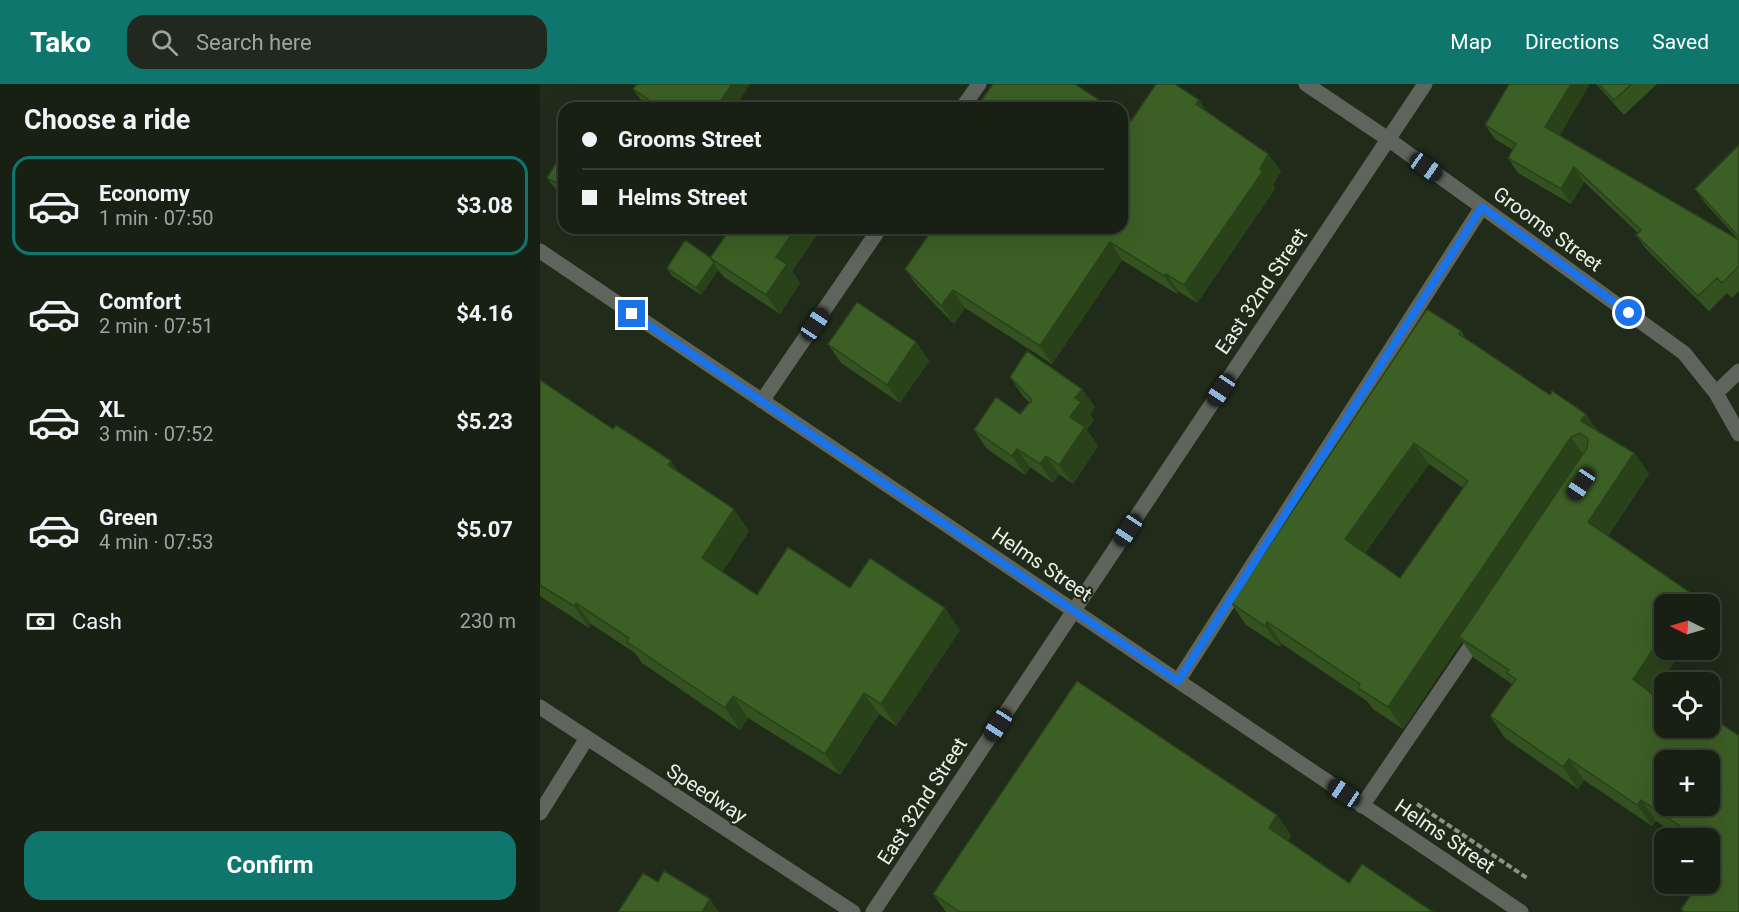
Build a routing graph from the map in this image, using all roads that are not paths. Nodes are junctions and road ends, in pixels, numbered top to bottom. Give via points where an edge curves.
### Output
1 (979, 84) edge
2 (1306, 84) edge
3 (1425, 84) edge
4 (967, 102) edge
5 (1388, 139) junction
6 (1482, 207) junction
7 (876, 234) edge
8 (540, 251) edge
9 (1739, 371) edge
10 (1716, 393) junction
11 (762, 401) junction
12 (1739, 434) edge
13 (1073, 610) junction
14 (1487, 622) edge
15 (1178, 681) junction
16 (540, 707) edge
17 (587, 738) junction
18 (1362, 806) junction
19 (540, 813) edge
20 (853, 912) edge
21 (873, 912) edge
22 (1521, 912) edge

1 - 4 street
2 - 5 street, Grooms Street
3 - 5 street, East 32nd Street
5 - 6 street, Grooms Street
5 - 13 street, East 32nd Street
6 - 10 street, Grooms Street via 1684,353
6 - 15 street
7 - 11 street
8 - 11 street, Helms Street
9 - 10 street
10 - 12 street, Grooms Street
11 - 13 street, Helms Street
13 - 15 street, Helms Street
13 - 21 street, East 32nd Street
14 - 18 street
15 - 18 street, Helms Street
16 - 17 street, Speedway
17 - 19 street
17 - 20 street, Speedway
18 - 22 street, Helms Street

